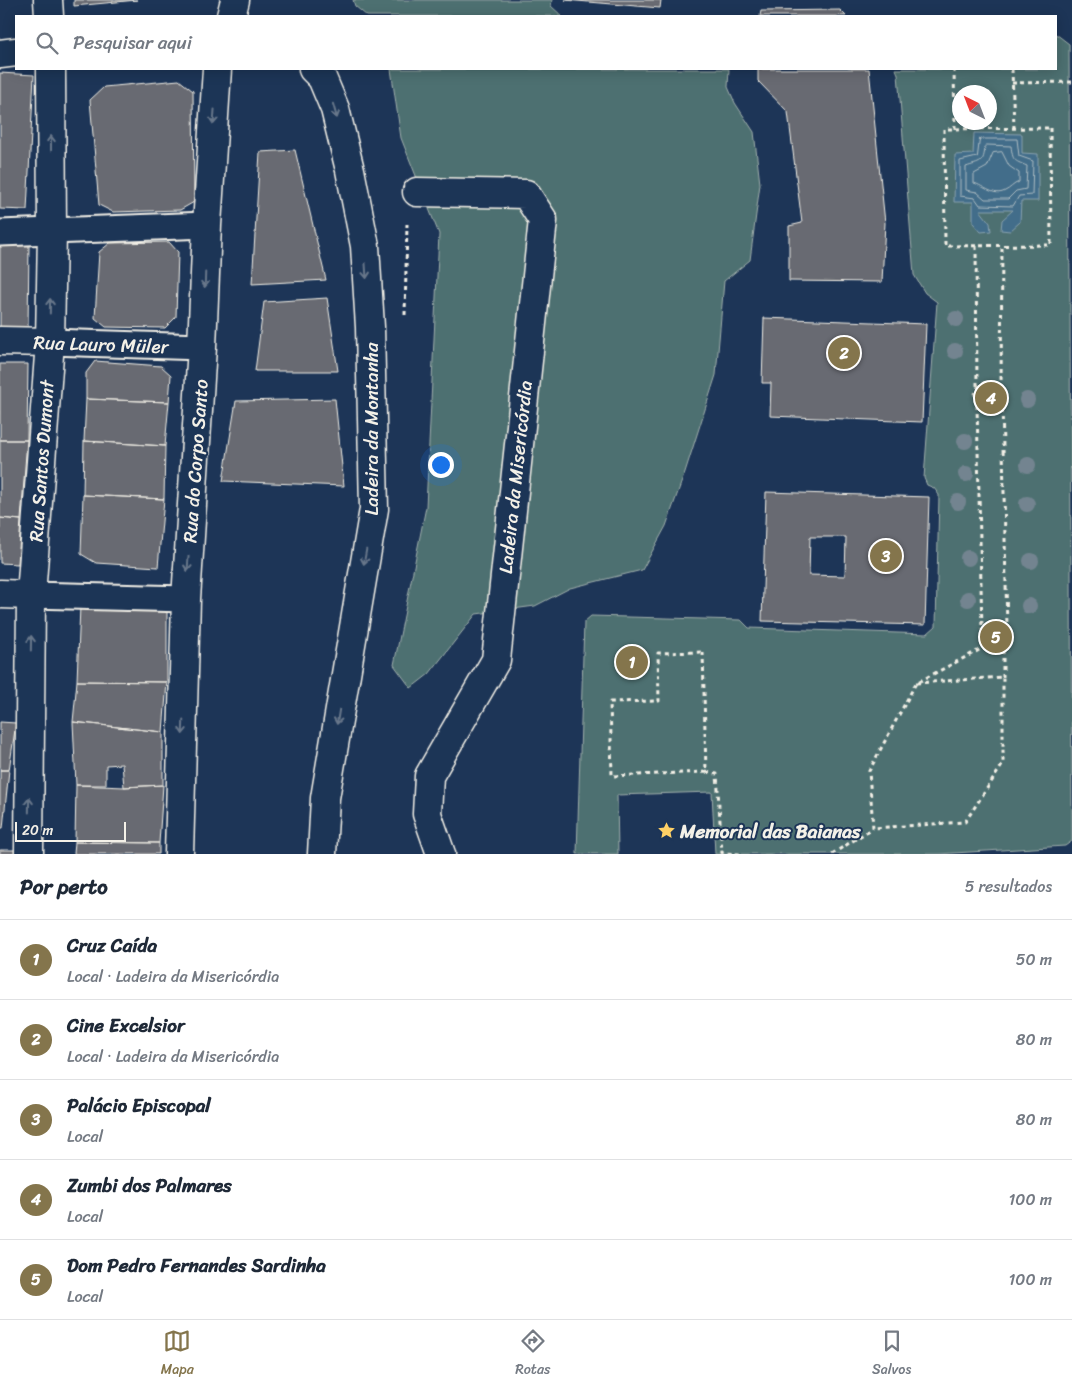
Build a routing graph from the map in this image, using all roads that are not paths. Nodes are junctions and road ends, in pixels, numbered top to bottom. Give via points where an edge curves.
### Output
1 (48, 0) edge
2 (235, 0) edge
3 (49, 15) edge
4 (232, 15) edge
5 (15, 52) edge
6 (0, 54) edge
7 (51, 70) edge
8 (217, 70) edge
9 (314, 70) edge
10 (417, 192) dead end
11 (207, 225) junction
12 (52, 232) junction
13 (0, 233) edge
14 (0, 341) edge
15 (50, 342) junction
16 (202, 347) junction
17 (0, 594) edge
18 (31, 595) junction
19 (186, 600) junction
20 (29, 854) edge
21 (180, 854) edge
22 (322, 854) edge
23 (441, 854) edge

1 - 3 street
2 - 4 street
5 - 6 street
12 -> 7 street, Rua Santos Dumont
8 -> 11 street, Rua do Corpo Santo
9 -> 22 street, Ladeira da Montanha via 322,78 334,109 350,170 364,246 370,327 374,509 325,798
10 - 23 street, Ladeira da Misericórdia via 526,194 543,220 496,660 429,776 427,814
11 - 12 street
11 -> 16 street, Rua do Corpo Santo
12 - 13 street
15 -> 12 street, Rua Santos Dumont
14 - 15 street, Rua Lauro Müler
15 - 16 street, Rua Lauro Müler
15 - 18 street, Rua Santos Dumont
16 -> 19 street, Rua do Corpo Santo
17 - 18 street
18 - 19 street
20 -> 18 street, Rua Santos Dumont
19 -> 21 street, Rua do Corpo Santo

